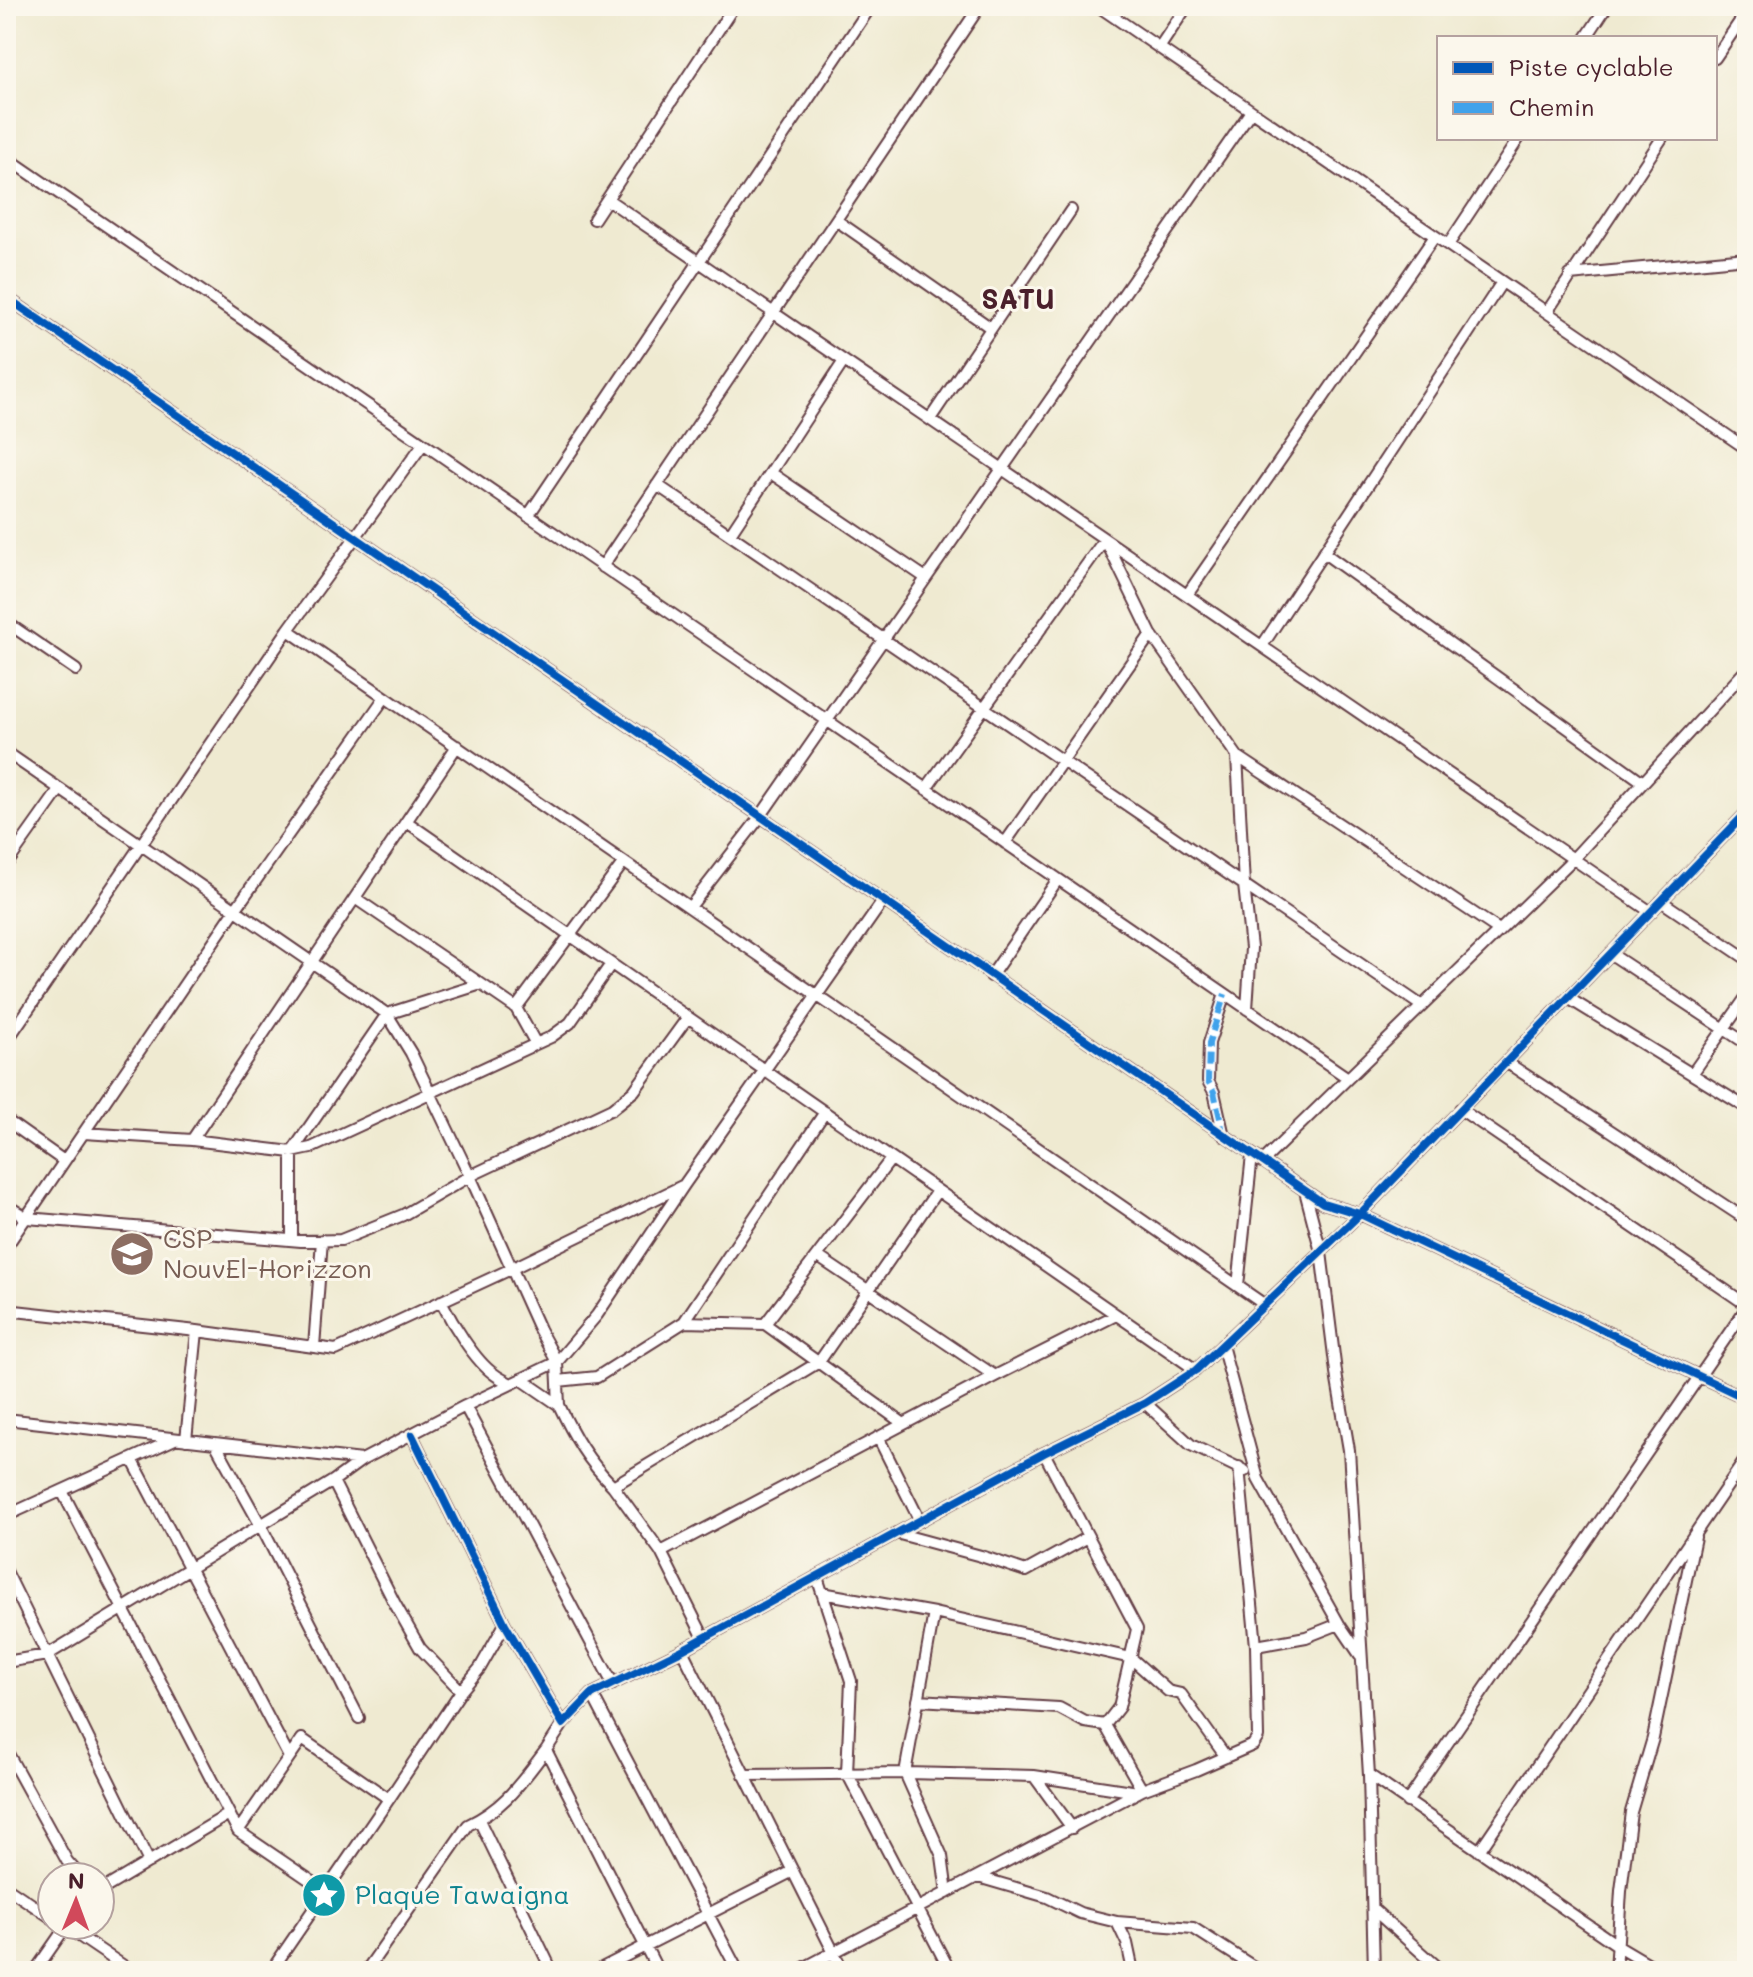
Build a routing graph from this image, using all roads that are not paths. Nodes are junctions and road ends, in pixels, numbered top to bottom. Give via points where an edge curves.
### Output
1 (734, 6) edge
2 (871, 6) edge
3 (980, 6) edge
4 (1098, 6) edge
5 (1187, 6) edge
6 (1607, 6) edge
7 (1747, 11) edge
8 (1587, 36) edge
9 (1159, 48) junction
10 (1717, 55) edge
11 (1251, 111) junction
12 (1518, 140) edge
13 (1661, 140) edge
14 (6, 157) edge
15 (607, 199) junction
16 (1071, 210) dead end
17 (594, 219) dead end
18 (836, 220) junction
19 (1435, 236) junction
20 (1448, 245) junction
21 (1747, 258) edge
22 (699, 262) junction
23 (1570, 275) junction
24 (1502, 282) junction
25 (6, 297) edge
26 (1547, 312) junction
27 (773, 313) junction
28 (991, 328) junction
29 (844, 361) junction
30 (930, 419) junction
31 (423, 444) junction
32 (1747, 449) edge
33 (1002, 469) junction
34 (771, 473) junction
35 (657, 485) junction
36 (528, 516) junction
37 (730, 534) junction
38 (355, 537) junction
39 (1105, 539) junction
40 (1324, 553) junction
41 (602, 567) junction
42 (926, 578) junction
43 (1187, 595) junction
44 (6, 622) edge
45 (288, 630) junction
46 (1151, 634) junction
47 (884, 639) junction
48 (1262, 646) junction
49 (1747, 669) edge
50 (76, 670) dead end
51 (385, 697) junction
52 (984, 708) junction
53 (827, 721) junction
54 (457, 746) junction
55 (6, 752) edge
56 (1237, 756) junction
57 (1062, 761) junction
58 (1643, 782) junction
59 (60, 789) junction
60 (926, 789) junction
61 (1747, 812) edge
62 (760, 817) junction
63 (407, 822) junction
64 (1005, 843) junction
65 (141, 845) junction
66 (1573, 859) junction
67 (624, 862) junction
68 (6, 865) edge
69 (1058, 879) junction
70 (1244, 885) junction
71 (355, 898) junction
72 (883, 901) junction
73 (1661, 901) junction
74 (690, 907) junction
75 (235, 910) junction
76 (1651, 912) junction
77 (1499, 930) junction
78 (570, 935) junction
79 (1611, 954) junction
80 (1747, 959) edge
81 (312, 962) junction
82 (611, 964) junction
83 (991, 976) junction
84 (481, 984) junction
85 (1225, 994) junction
86 (817, 995) junction
87 (1747, 996) edge
88 (1568, 998) junction
89 (1422, 1006) junction
90 (516, 1008) junction
91 (1247, 1009) junction
92 (387, 1014) junction
93 (688, 1017) junction
94 (1724, 1029) junction
95 (6, 1042) edge
96 (536, 1044) junction
97 (1747, 1044) edge
98 (1506, 1062) junction
99 (764, 1070) junction
100 (1692, 1074) junction
101 (1348, 1078) junction
102 (430, 1093) junction
103 (1747, 1108) edge
104 (1460, 1109) junction
105 (825, 1112) junction
106 (6, 1120) edge
107 (84, 1133) junction
108 (1224, 1136) junction
109 (192, 1140) junction
110 (292, 1152) junction
111 (1252, 1155) junction
112 (891, 1159) junction
113 (64, 1161) junction
114 (1262, 1162) junction
115 (470, 1176) junction
116 (684, 1185) junction
117 (937, 1191) junction
118 (1305, 1191) junction
119 (6, 1205) edge
120 (1360, 1214) junction
121 (27, 1218) junction
122 (1747, 1220) edge
123 (292, 1240) junction
124 (322, 1240) junction
125 (6, 1247) edge
126 (1321, 1252) junction
127 (817, 1256) junction
128 (511, 1269) junction
129 (1238, 1286) junction
130 (869, 1290) junction
131 (441, 1301) junction
132 (1265, 1305) junction
133 (1747, 1306) edge
134 (6, 1310) edge
135 (1116, 1315) junction
136 (684, 1322) junction
137 (765, 1324) junction
138 (197, 1331) junction
139 (1222, 1345) junction
140 (314, 1347) junction
141 (557, 1362) junction
142 (819, 1362) junction
143 (1196, 1370) junction
144 (995, 1376) junction
145 (1699, 1376) junction
146 (558, 1381) junction
147 (516, 1382) junction
148 (1747, 1399) edge
149 (1145, 1403) junction
150 (559, 1405) junction
151 (465, 1406) junction
152 (6, 1419) edge
153 (904, 1424) junction
154 (412, 1435) junction
155 (878, 1437) junction
156 (180, 1439) junction
157 (215, 1443) junction
158 (1044, 1453) junction
159 (1747, 1457) edge
160 (132, 1459) junction
161 (362, 1460) junction
162 (1239, 1467) junction
163 (1258, 1479) junction
164 (333, 1481) junction
165 (613, 1486) junction
166 (62, 1491) junction
167 (6, 1516) edge
168 (920, 1521) junction
169 (261, 1526) junction
170 (1696, 1532) junction
171 (896, 1533) junction
172 (1088, 1537) junction
173 (661, 1552) junction
174 (190, 1570) junction
175 (6, 1571) edge
176 (817, 1577) junction
177 (822, 1593) junction
178 (123, 1610) junction
179 (934, 1613) junction
180 (505, 1624) junction
181 (1339, 1624) junction
182 (704, 1638) junction
183 (1256, 1646) junction
184 (682, 1650) junction
185 (47, 1655) junction
186 (1131, 1658) junction
187 (1362, 1658) junction
188 (6, 1662) edge
189 (613, 1684) junction
190 (461, 1691) junction
191 (592, 1694) junction
192 (918, 1700) junction
193 (359, 1718) dead end
194 (563, 1724) junction
195 (1105, 1725) junction
196 (6, 1750) edge
197 (546, 1750) junction
198 (289, 1757) junction
199 (1226, 1757) junction
200 (847, 1773) junction
201 (905, 1773) junction
202 (744, 1775) junction
203 (1369, 1775) junction
204 (1034, 1776) junction
205 (1140, 1791) junction
206 (389, 1799) junction
207 (1407, 1802) junction
208 (229, 1814) junction
209 (479, 1820) junction
210 (1072, 1828) junction
211 (238, 1831) junction
212 (1479, 1851) junction
213 (67, 1861) edge
214 (149, 1862) junction
215 (793, 1871) junction
216 (978, 1877) junction
217 (116, 1882) edge
218 (6, 1887) edge
219 (326, 1891) junction
220 (947, 1893) junction
221 (36, 1907) edge
222 (918, 1908) junction
223 (1373, 1909) junction
224 (708, 1914) junction
225 (1117, 1922) junction
226 (55, 1941) edge
227 (87, 1941) edge
228 (1617, 1945) junction
229 (645, 1946) junction
230 (834, 1952) junction
231 (35, 1971) edge
232 (131, 1971) edge
233 (271, 1971) edge
234 (366, 1971) edge
235 (552, 1971) edge
236 (596, 1971) edge
237 (658, 1971) edge
238 (738, 1971) edge
239 (798, 1971) edge
240 (843, 1971) edge
241 (950, 1971) edge
242 (1133, 1971) edge
243 (1260, 1971) edge
244 (1374, 1971) edge
245 (1442, 1971) edge
246 (1616, 1971) edge
247 (1661, 1971) edge

1 - 15 street
2 - 22 street
3 - 18 street
4 - 9 street
5 - 9 street
6 - 8 street
7 - 10 street
9 - 11 street
11 - 19 street
11 - 33 street
12 - 20 street
13 - 23 street
14 - 31 street
15 - 17 street
15 - 22 street
16 - 28 street
18 - 27 street
18 - 28 street
19 - 20 street
19 - 43 street
20 - 24 street
21 - 23 street
22 - 27 street
22 - 36 street
23 - 26 street
24 - 26 street
24 - 40 street
25 - 38 street
26 - 32 street
27 - 29 street
27 - 35 street
28 - 30 street
29 - 30 street
29 - 34 street
30 - 33 street
31 - 36 street
31 - 38 street
33 - 39 street
33 - 42 street
34 - 37 street
34 - 42 street
35 - 37 street
35 - 41 street
36 - 41 street
37 - 47 street
38 - 45 street
38 - 62 street
39 - 43 street
39 - 46 street
39 - 52 street
40 - 48 street
40 - 58 street
41 - 53 street
42 - 47 street
43 - 48 street
44 - 50 street
45 - 51 street
45 - 65 street
46 - 56 street
46 - 57 street
47 - 52 street
47 - 53 street
48 - 66 street
49 - 58 street
51 - 54 street
51 - 75 street
52 - 57 street
52 - 60 street
53 - 60 street
53 - 62 street
54 - 63 street
54 - 67 street
55 - 59 street
56 - 70 street
56 - 77 street
57 - 64 street
57 - 70 street
58 - 66 street
59 - 65 street
59 - 68 street
60 - 64 street
61 - 73 street
62 - 72 street
62 - 74 street
63 - 71 street
63 - 78 street
64 - 69 street
65 - 75 street
65 - 95 street
66 - 76 street
66 - 77 street
67 - 74 street
67 - 78 street
69 - 83 street
69 - 85 street
70 - 89 street
70 - 91 street via 1251,948
71 - 81 street
71 - 84 street
72 - 83 street
72 - 86 street
73 - 76 street
73 - 80 street
74 - 86 street
75 - 81 street
75 - 107 street
76 - 79 street
77 - 89 street
78 - 82 street
78 - 90 street
79 - 88 street
79 - 94 street
81 - 92 street
81 - 109 street
82 - 93 street
82 - 96 street via 570,1023
83 - 108 street
84 - 90 street
84 - 92 street
85 - 91 street
85 - 108 street via 1209,1043 1208,1081
86 - 99 street
86 - 129 street
87 - 94 street
88 - 98 street
88 - 100 street
89 - 101 street
90 - 96 street
91 - 101 street
92 - 102 street
92 - 110 street
93 - 99 street
93 - 115 street via 634,1091 612,1109
94 - 97 street
94 - 100 street
96 - 102 street
98 - 104 street
98 - 122 street
99 - 105 street
99 - 116 street
100 - 103 street
101 - 114 street
102 - 110 street
102 - 115 street
104 - 120 street
104 - 133 street
105 - 112 street
105 - 136 street
106 - 113 street
107 - 109 street
107 - 113 street
108 - 111 street
109 - 110 street
110 - 123 street
111 - 114 street
111 - 129 street
112 - 117 street
112 - 127 street
113 - 121 street
114 - 118 street
115 - 124 street via 403,1215 341,1240
115 - 128 street
116 - 128 street
116 - 141 street via 597,1315
117 - 130 street
117 - 135 street
118 - 120 street via 1323,1203
118 - 126 street
119 - 121 street
120 - 126 street
120 - 145 street
121 - 123 street
121 - 125 street
123 - 124 street
124 - 140 street
126 - 132 street
126 - 187 street via 1348,1441
127 - 130 street
127 - 137 street
128 - 131 street
128 - 141 street
129 - 132 street
130 - 142 street
130 - 144 street
131 - 140 street via 336,1350
131 - 147 street via 491,1373
132 - 139 street
133 - 145 street
134 - 138 street
135 - 143 street
135 - 144 street
136 - 137 street
136 - 146 street via 597,1377
137 - 142 street
138 - 140 street
138 - 156 street
139 - 143 street
139 - 163 street
141 - 146 street
141 - 147 street
142 - 153 street
142 - 165 street
143 - 149 street
144 - 153 street
145 - 148 street
145 - 207 street
146 - 150 street
147 - 150 street
147 - 151 street
149 - 158 street
149 - 162 street via 1191,1445
150 - 165 street via 575,1439
151 - 154 street
151 - 189 street
152 - 156 street
153 - 155 street
154 - 161 street
154 - 180 street
155 - 168 street
155 - 173 street
156 - 157 street
156 - 160 street
157 - 161 street
157 - 169 street
158 - 168 street
158 - 172 street
159 - 170 street
160 - 166 street
160 - 174 street
161 - 164 street
162 - 163 street
162 - 183 street
163 - 181 street
164 - 169 street
164 - 190 street via 420,1648
165 - 173 street
166 - 167 street
166 - 178 street
168 - 171 street
169 - 174 street
169 - 193 street
170 - 212 street
170 - 228 street via 1653,1738 1631,1812
171 - 172 street via 1026,1571
171 - 176 street
172 - 186 street via 1137,1629
173 - 182 street
174 - 178 street
174 - 198 street
175 - 185 street
176 - 177 street
176 - 182 street
177 - 179 street
177 - 200 street via 851,1681
178 - 185 street
178 - 208 street
179 - 186 street
179 - 192 street
180 - 190 street
180 - 194 street
181 - 183 street via 1306,1637
181 - 187 street
182 - 184 street
183 - 199 street via 1258,1737 1253,1745
184 - 189 street
184 - 202 street
185 - 188 street
185 - 214 street
186 - 195 street via 1119,1707
186 - 199 street via 1168,1691 1181,1694
187 - 203 street
189 - 191 street
190 - 206 street
191 - 194 street
191 - 224 street
192 - 195 street via 1059,1708 1085,1722
192 - 201 street
194 - 197 street
195 - 205 street
196 - 213 street
197 - 209 street via 509,1798
197 - 229 street
198 - 206 street via 302,1739
198 - 211 street
199 - 205 street
200 - 201 street
200 - 202 street
200 - 222 street
201 - 204 street
201 - 220 street via 942,1856
202 - 215 street
203 - 207 street
203 - 223 street
204 - 205 street
204 - 210 street
205 - 210 street
206 - 219 street
207 - 212 street
208 - 211 street
208 - 214 street
209 - 234 street via 468,1825
209 - 235 street
210 - 216 street
211 - 219 street
212 - 228 street
214 - 217 street
215 - 224 street
215 - 230 street
216 - 220 street
216 - 225 street
218 - 221 street
219 - 233 street
220 - 222 street
222 - 230 street
222 - 241 street
223 - 244 street
223 - 245 street
224 - 229 street
224 - 238 street
225 - 242 street
225 - 243 street via 1193,1928
226 - 231 street
227 - 232 street
228 - 246 street
228 - 247 street
229 - 236 street
229 - 237 street
230 - 239 street
230 - 240 street

